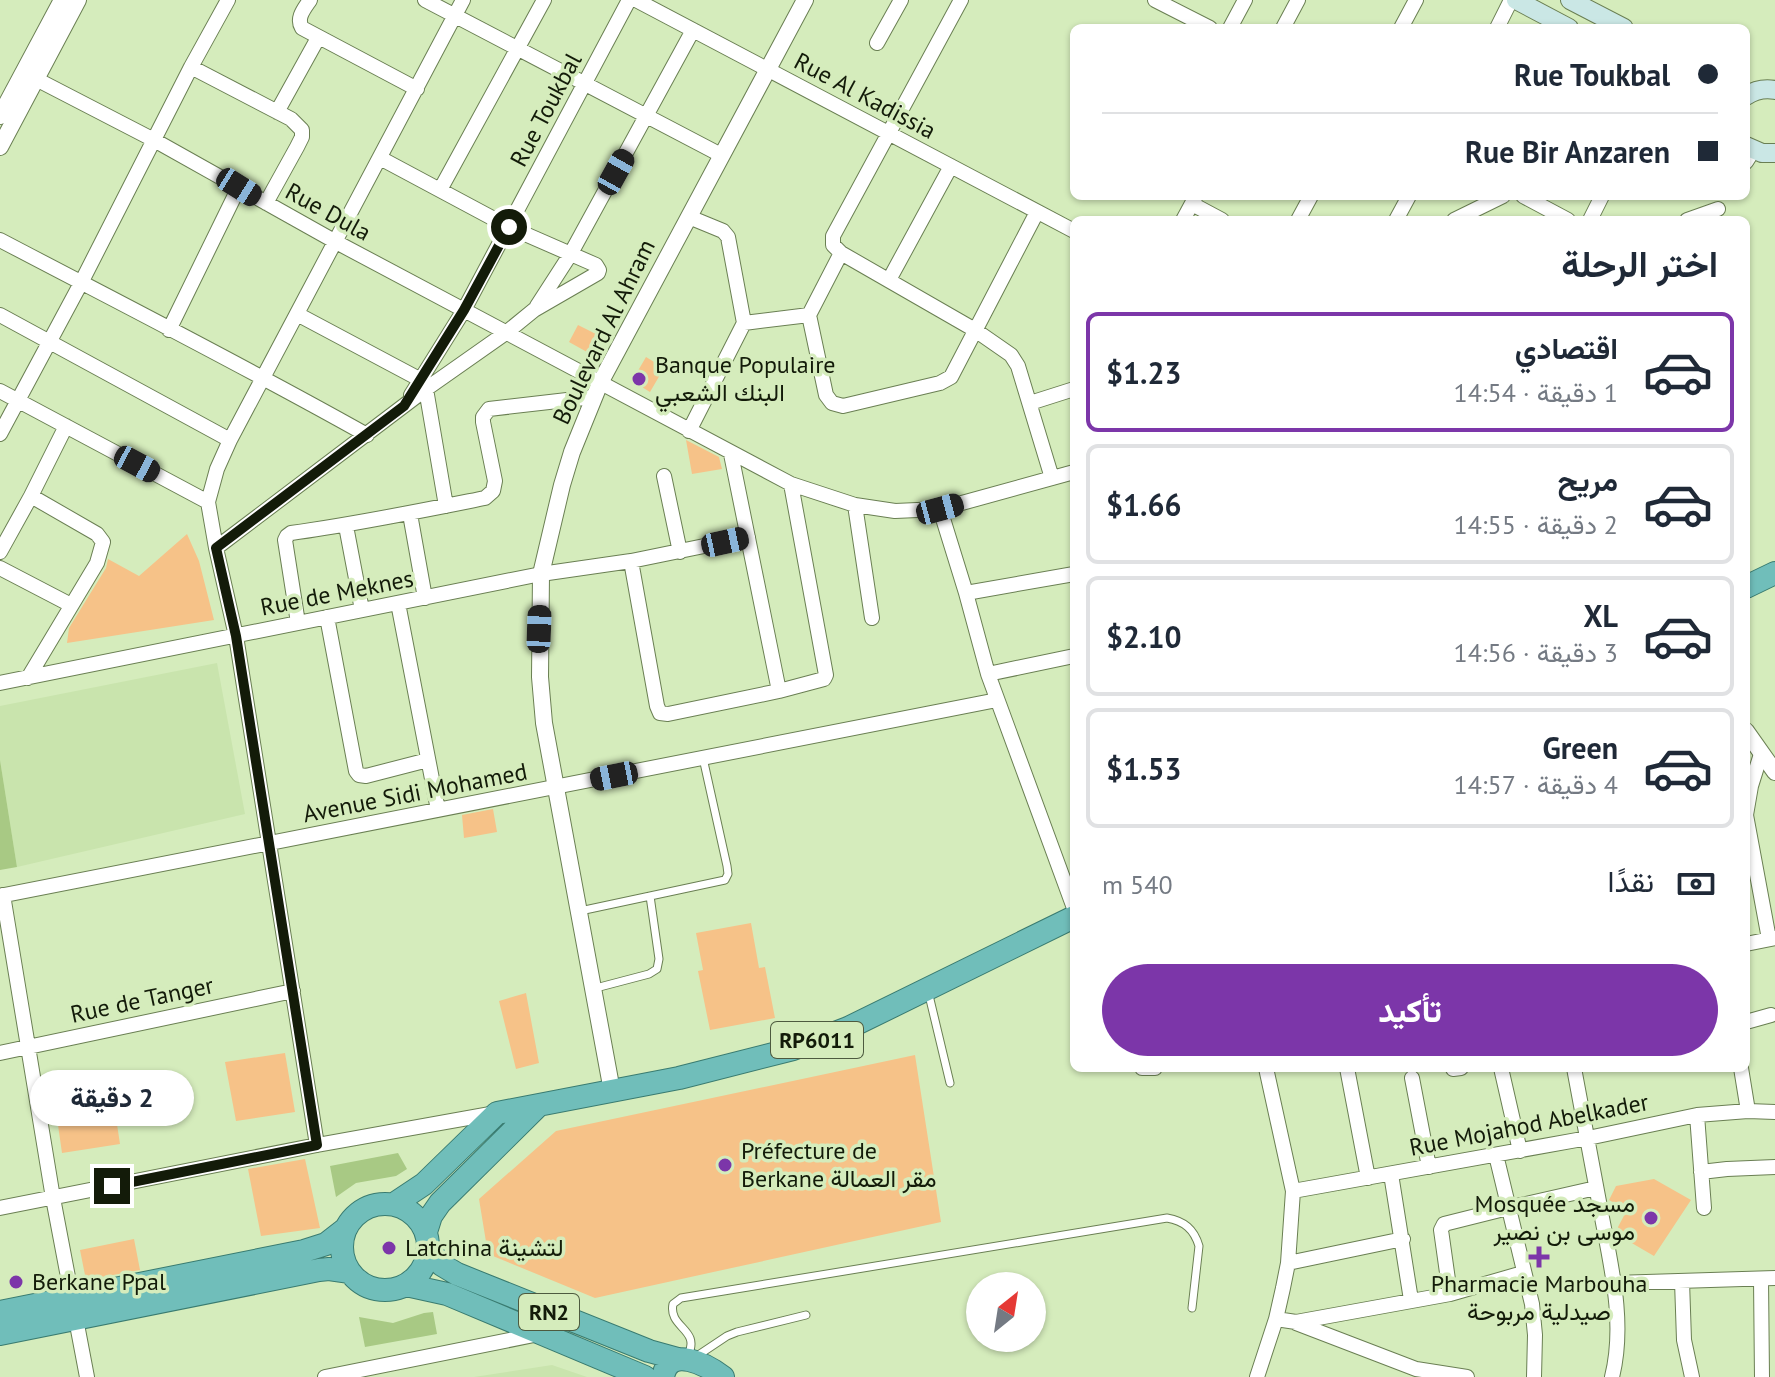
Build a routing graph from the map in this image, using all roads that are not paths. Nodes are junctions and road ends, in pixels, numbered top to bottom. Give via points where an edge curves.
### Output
1 (62, 0) edge
2 (78, 0) edge
3 (228, 0) edge
4 (310, 0) edge
5 (425, 0) edge
6 (463, 0) edge
7 (544, 0) edge
8 (629, 0) edge
9 (636, 0) edge
10 (805, 0) edge
11 (901, 0) edge
12 (961, 0) edge
13 (1155, 0) edge
14 (1245, 0) edge
15 (1298, 0) edge
16 (1416, 0) edge
17 (1513, 0) edge
18 (1570, 0) edge
19 (455, 16) junction
20 (1202, 24) edge
21 (1232, 24) edge
22 (1285, 24) edge
23 (1403, 24) edge
24 (1499, 24) edge
25 (1561, 24) edge
26 (1616, 24) edge
27 (693, 30) junction
28 (318, 38) junction
29 (877, 43) dead end
30 (518, 49) junction
31 (191, 67) junction
32 (767, 69) junction
33 (36, 79) junction
34 (584, 84) junction
35 (417, 89) junction
36 (277, 112) junction
37 (0, 116) edge
38 (647, 117) junction
39 (888, 133) junction
40 (154, 140) junction
41 (0, 147) edge
42 (1750, 153) edge
43 (1775, 153) edge
44 (721, 155) junction
45 (380, 158) junction
46 (951, 166) junction
47 (239, 187) junction
48 (440, 190) junction
49 (1194, 200) edge
50 (1495, 200) edge
51 (1530, 200) edge
52 (266, 203) junction
53 (1719, 208) edge
54 (1037, 212) junction
55 (1216, 216) edge
56 (1462, 216) edge
57 (1560, 216) edge
58 (1698, 216) edge
59 (689, 217) junction
60 (509, 227) junction
61 (1070, 229) edge
62 (0, 240) edge
63 (336, 242) junction
64 (841, 253) junction
65 (570, 255) junction
66 (889, 280) junction
67 (81, 283) junction
68 (464, 310) junction
69 (534, 310) junction
70 (297, 314) junction
71 (0, 315) edge
72 (809, 315) junction
73 (744, 323) junction
74 (169, 330) junction
75 (975, 330) junction
76 (507, 332) junction
77 (50, 341) junction
78 (263, 377) junction
79 (423, 384) junction
80 (596, 390) junction
81 (1070, 390) edge
82 (0, 391) edge
83 (18, 401) junction
84 (1030, 403) junction
85 (66, 426) junction
86 (689, 431) junction
87 (0, 434) edge
88 (367, 435) junction
89 (230, 440) junction
90 (731, 454) junction
91 (1070, 473) edge
92 (664, 476) dead end
93 (1052, 478) junction
94 (791, 484) junction
95 (31, 496) junction
96 (208, 502) junction
97 (855, 505) junction
98 (446, 506) junction
99 (940, 509) junction
100 (410, 514) junction
101 (346, 526) junction
102 (748, 537) junction
103 (216, 548) junction
104 (0, 552) edge
105 (680, 552) junction
106 (631, 561) junction
107 (0, 568) edge
108 (1775, 573) edge
109 (541, 574) junction
110 (1070, 575) edge
111 (1750, 585) edge
112 (966, 593) junction
113 (425, 598) junction
114 (398, 603) junction
115 (71, 605) junction
116 (362, 610) junction
117 (327, 617) junction
118 (872, 618) dead end
119 (298, 623) junction
120 (236, 636) junction
121 (1070, 657) edge
122 (988, 674) junction
123 (28, 678) junction
124 (0, 683) edge
125 (779, 691) junction
126 (997, 700) junction
127 (1750, 737) edge
128 (1761, 754) junction
129 (703, 758) junction
130 (428, 760) junction
131 (1775, 772) edge
132 (555, 788) junction
133 (1750, 792) edge
134 (438, 810) junction
135 (269, 843) junction
136 (1750, 845) edge
137 (2, 896) edge
138 (650, 896) junction
139 (1070, 897) edge
140 (578, 911) junction
141 (1070, 919) edge
142 (1772, 939) edge
143 (1750, 943) edge
144 (592, 989) junction
145 (927, 989) junction
146 (293, 991) junction
147 (1771, 1015) dead end
148 (1750, 1021) edge
149 (29, 1047) junction
150 (0, 1053) edge
151 (1267, 1072) edge
152 (1348, 1072) edge
153 (1502, 1072) edge
154 (1575, 1072) edge
155 (1742, 1072) edge
156 (1412, 1078) dead end
157 (950, 1083) dead end
158 (612, 1091) junction
159 (539, 1105) junction
160 (1748, 1111) junction
161 (1775, 1112) edge
162 (497, 1113) junction
163 (1697, 1115) junction
164 (1588, 1138) junction
165 (317, 1145) junction
166 (1520, 1151) junction
167 (1496, 1155) junction
168 (1429, 1167) junction
169 (1775, 1167) edge
170 (1701, 1172) junction
171 (1391, 1174) junction
172 (1368, 1178) junction
173 (1596, 1188) junction
174 (1293, 1191) junction
175 (53, 1198) junction
176 (394, 1204) junction
177 (0, 1208) edge
178 (1508, 1208) junction
179 (1704, 1208) dead end
180 (344, 1230) junction
181 (1403, 1239) junction
182 (427, 1240) junction
183 (1288, 1263) junction
184 (350, 1272) junction
185 (1523, 1273) junction
186 (1768, 1278) edge
187 (1682, 1281) junction
188 (1614, 1283) junction
189 (406, 1285) junction
190 (1450, 1294) junction
191 (1411, 1300) junction
192 (74, 1308) junction
193 (1192, 1308) dead end
194 (0, 1312) edge
195 (806, 1315) dead end
196 (1276, 1319) junction
197 (1296, 1322) junction
198 (0, 1334) edge
199 (539, 1334) junction
200 (684, 1359) junction
201 (365, 1373) edge
202 (1415, 1373) edge
203 (87, 1377) edge
204 (325, 1377) edge
205 (645, 1377) edge
206 (663, 1377) edge
207 (723, 1377) edge
208 (1257, 1377) edge
209 (1467, 1377) edge
210 (1534, 1377) edge
211 (1612, 1377) edge
212 (1692, 1377) edge
213 (1762, 1377) edge

1 - 37 street
2 - 33 street
3 - 31 street
4 - 28 street via 300,25
5 - 19 street
6 - 19 street
7 - 30 street
8 - 34 street, Rue Toukbal
9 - 27 street, Rue Al Kadissia
10 - 32 street, Boulevard Al Ahram
11 - 29 street
12 - 39 street
13 - 20 street
14 - 21 street
15 - 22 street
16 - 23 street
17 - 24 street
17 - 25 main road
18 - 26 main road
19 - 30 street
19 - 35 street
27 - 32 street, Rue Al Kadissia
27 - 38 street
28 - 35 street
28 - 36 street
30 - 34 street
30 - 48 street
31 - 36 street
31 - 40 street
32 - 39 street, Rue Al Kadissia
32 - 44 street, Boulevard Al Ahram
33 - 40 street, Rue Dula
33 - 41 street
34 - 38 street
34 - 60 street, Rue Toukbal
35 - 45 street
36 - 52 street via 291,119 302,137
38 - 44 street
38 - 65 street
39 - 46 street, Rue Al Kadissia
39 - 64 street via 833,236
40 - 47 street, Rue Dula
40 - 67 street
42 - 43 main road
44 - 59 street, Boulevard Al Ahram
45 - 48 street
45 - 63 street
46 - 54 street, Rue Al Kadissia
46 - 66 street
47 - 52 street, Rue Dula
47 - 74 street
48 - 60 street
49 - 55 street
50 - 56 street
51 - 57 street
52 - 63 street, Rue Dula
53 - 58 street
54 - 61 street, Rue Al Kadissia
54 - 75 street
59 - 73 street via 728,237
59 - 80 street, Boulevard Al Ahram
60 - 65 street
60 - 68 street, Rue Toukbal
62 - 67 street
63 - 68 street, Rue Dula
63 - 70 street
64 - 66 street
64 - 72 street
65 - 69 street
65 - 69 street via 596,265 598,273
66 - 75 street
67 - 74 street
67 - 77 street
68 - 76 street, Rue Dula
68 - 79 street, Rue Toukbal
69 - 76 street
70 - 78 street
70 - 79 street
71 - 77 street
72 - 73 street
72 - 75 street via 826,395 843,406 951,377
73 - 86 street
74 - 78 street
75 - 84 street via 1015,360
76 - 79 street
76 - 80 street, Rue Dula
77 - 83 street
77 - 89 street
78 - 88 street
78 - 89 street
79 - 88 street
79 - 98 street
80 - 86 street, Rue Dula
80 - 98 street via 489,409 483,422 493,491 485,498
80 - 109 street, Boulevard Al Ahram via 562,485
81 - 84 street
82 - 83 street
83 - 85 street
83 - 87 street
84 - 93 street
85 - 95 street
85 - 96 street
86 - 90 street, Rue Dula
88 - 103 street
89 - 96 street
90 - 94 street, Rue Dula
90 - 102 street
91 - 93 street, Rue Dula
92 - 105 street
93 - 99 street, Rue Dula
94 - 97 street, Rue Dula
94 - 125 street via 826,675 821,681
95 - 104 street
95 - 115 street via 103,542 97,563
96 - 103 street
97 - 99 street, Rue Dula via 895,511
97 - 118 street
98 - 100 street
99 - 112 street
100 - 101 street
100 - 113 street
101 - 116 street
101 - 119 street via 291,533 285,540
102 - 105 street, Rue de Meknes
102 - 125 street
103 - 120 street
105 - 106 street, Rue de Meknes
106 - 109 street, Rue de Meknes
106 - 125 street via 660,713
107 - 115 street
108 - 111 highway
109 - 113 street, Rue de Meknes
109 - 132 street, Boulevard Al Ahram via 540,677
110 - 112 street
112 - 122 street
113 - 114 street, Rue de Meknes
114 - 116 street, Rue de Meknes
114 - 130 street
115 - 123 street
116 - 117 street, Rue de Meknes
117 - 119 street, Rue de Meknes
117 - 130 street via 356,771 366,776
119 - 120 street, Rue de Meknes
120 - 123 street, Rue de Meknes
120 - 135 street
121 - 122 street
122 - 126 street
123 - 124 street, Rue de Meknes
126 - 129 street, Avenue Sidi Mohamed
126 - 139 street
127 - 128 street
128 - 131 street
128 - 133 street
129 - 132 street, Avenue Sidi Mohamed
129 - 138 lane via 728,874 719,882
130 - 134 street
132 - 134 street, Avenue Sidi Mohamed
132 - 140 street, Boulevard Al Ahram
134 - 135 street, Avenue Sidi Mohamed
135 - 137 street, Avenue Sidi Mohamed
135 - 146 street
136 - 142 street
137 - 149 street
138 - 140 lane
138 - 144 lane via 657,969
140 - 144 street, Boulevard Al Ahram
141 - 145 highway, RP6011
142 - 143 street
144 - 158 street, Boulevard Al Ahram
145 - 157 lane
145 - 158 highway, RP6011 via 793,1049
146 - 149 street, Rue de Tanger
146 - 165 street
147 - 148 street
149 - 150 street, Rue de Tanger
149 - 175 street
151 - 174 street
152 - 172 street
153 - 166 street
154 - 164 street
155 - 160 street
156 - 168 street
158 - 159 highway, RP6011
159 - 162 highway, RP6011
159 - 182 highway via 440,1203 431,1216
160 - 161 street, Rue Mojahod Abelkader
160 - 163 street, Rue Mojahod Abelkader
162 - 165 street
162 - 176 highway via 424,1184
163 - 164 street, Rue Mojahod Abelkader
163 - 170 street
164 - 166 street, Rue Mojahod Abelkader
164 - 173 street
165 - 175 street
166 - 167 street, Rue Mojahod Abelkader
167 - 168 street, Rue Mojahod Abelkader
167 - 178 street
168 - 171 street, Rue Mojahod Abelkader
169 - 170 street
170 - 179 street
171 - 172 street, Rue Mojahod Abelkader
171 - 181 street
172 - 174 street, Rue Mojahod Abelkader
173 - 178 street
173 - 188 street
174 - 183 street
175 - 177 street
175 - 192 street
176 - 180 highway, RN2 via 368,1206
176 - 182 highway, RN2 via 422,1224
178 - 185 street
178 - 190 street via 1442,1226
180 - 184 highway via 341,1248
180 - 192 highway, RN2 via 315,1249
181 - 183 street
181 - 191 street
182 - 189 highway via 427,1258
182 - 200 highway, RN2 via 442,1265 457,1274 649,1351
183 - 196 street
184 - 189 highway, RN2 via 371,1288
184 - 192 highway, RN2 via 319,1270
185 - 190 street
185 - 210 street via 1534,1319
186 - 187 street
186 - 213 street
187 - 188 street
187 - 212 street
188 - 211 street via 1618,1335
189 - 199 highway, RN2 via 447,1294
190 - 191 street
191 - 197 street
192 - 194 highway, RN2
192 - 198 highway, RN2
192 - 203 street
193 - 200 lane via 1199,1246 1184,1223 1167,1218 681,1298 673,1304 672,1314 691,1342
195 - 200 lane via 737,1332
196 - 197 street
196 - 208 street
197 - 202 street
199 - 201 street
199 - 205 highway, RN2
200 - 206 highway via 668,1365
200 - 207 highway, RN2
201 - 204 street
202 - 209 street

